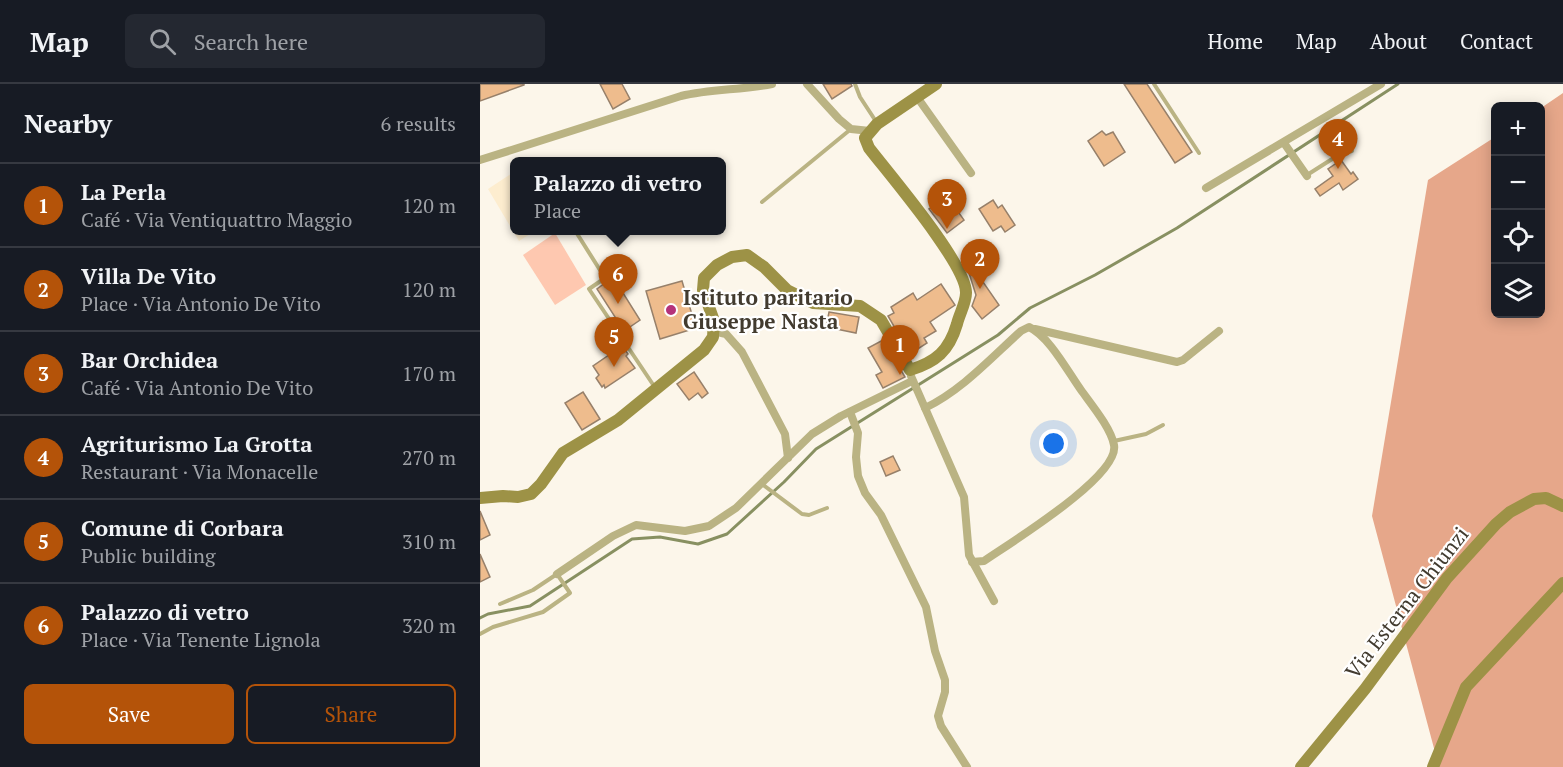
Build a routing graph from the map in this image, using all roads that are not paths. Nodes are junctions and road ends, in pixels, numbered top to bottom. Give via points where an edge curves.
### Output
1 (772, 84) edge
2 (807, 84) edge
3 (855, 84) edge
4 (936, 84) edge
5 (1154, 84) edge
6 (1381, 84) edge
7 (917, 97) junction
8 (851, 129) junction
9 (871, 131) junction
10 (1284, 143) junction
11 (1352, 151) dead end
12 (1199, 153) dead end
13 (480, 160) edge
14 (971, 173) dead end
15 (1307, 176) joint
16 (1206, 188) dead end
17 (762, 202) dead end
18 (578, 235) edge
19 (1033, 329) junction
20 (713, 331) junction
21 (1219, 332) dead end
22 (911, 376) junction
23 (656, 389) junction
24 (925, 408) junction
25 (850, 412) junction
26 (1163, 425) dead end
27 (1113, 441) junction
28 (788, 458) junction
29 (765, 487) junction
30 (480, 498) edge
31 (1563, 506) edge
32 (827, 508) dead end
33 (972, 562) junction
34 (557, 574) junction
35 (1563, 583) edge
36 (994, 601) dead end
37 (500, 604) dead end
38 (480, 634) edge
39 (967, 767) edge
40 (1301, 767) edge
41 (1433, 767) edge

1 - 13 street via 681,96
2 - 8 street
3 - 9 lane
4 - 7 main road
5 - 12 lane
6 - 10 street
7 - 9 main road
7 - 14 street
8 - 9 street
8 - 17 lane
9 - 22 main road via 869,148 940,241 961,274 966,293 954,333 943,353
10 - 15 street
10 - 16 street
11 - 15 lane via 1340,154
18 - 23 lane via 605,278 589,288
19 - 21 street via 1177,362
19 - 24 street via 1021,332 945,397
19 - 27 street via 1056,355
20 - 22 main road via 704,278 717,265 747,255 787,290 813,303 860,306 881,320
20 - 23 main road via 704,351
20 - 28 street via 726,334 742,352 785,434
22 - 24 street
22 - 25 street
23 - 30 main road via 618,420 563,453 531,494
24 - 33 street via 964,497
25 - 28 street via 812,434
25 - 39 street via 858,433 858,476 926,606 945,680 938,716
26 - 27 lane via 1146,434
27 - 33 street via 1112,458 1080,494 984,561
28 - 29 street
29 - 32 lane via 802,514
29 - 34 street via 709,526 685,531 636,525
31 - 40 main road, Via Esterna Chiunzi via 1546,498 1534,499 1496,524 1447,579
33 - 36 street
34 - 37 lane
34 - 38 lane via 570,593 543,612
35 - 41 main road via 1466,687

